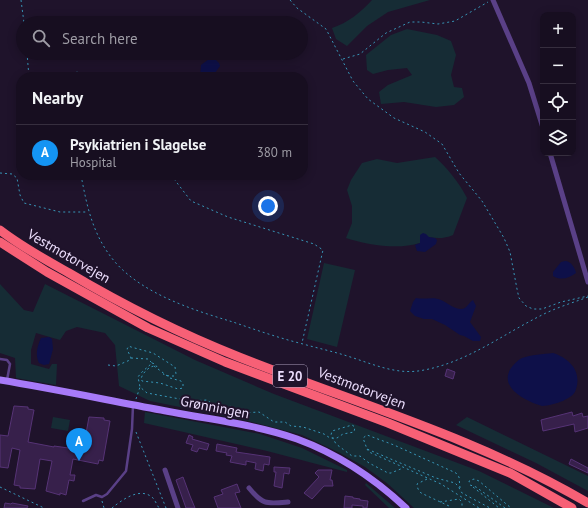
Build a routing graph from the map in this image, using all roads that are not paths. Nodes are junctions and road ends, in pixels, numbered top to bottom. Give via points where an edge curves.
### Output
1 (492, 0) edge
2 (541, 120) edge
3 (551, 156) edge
4 (0, 230) edge
5 (0, 242) edge
6 (0, 248) edge
7 (47, 272) junction
8 (588, 282) edge
9 (0, 359) edge
10 (4, 380) edge
11 (134, 402) junction
12 (165, 470) dead end
13 (249, 488) dead end
14 (83, 501) dead end
15 (288, 502) dead end
16 (588, 503) edge
17 (274, 506) edge
18 (178, 508) edge
19 (406, 508) edge
20 (572, 508) edge

1 - 2 street via 529,83
3 - 8 street
4 - 16 highway, Vestmotorvejen / E 20 via 17,243 87,284 159,322 238,357 516,464
5 - 7 highway, Vestmotorvejen / E 20
6 - 7 highway via 38,272
7 - 20 highway, Vestmotorvejen / E 20 via 148,328 225,362 388,423 510,473
9 - 10 lane via 10,362
10 - 11 main road, Grønningen
11 - 14 lane via 126,471 108,494 96,495
11 - 19 main road, Grønningen via 296,439 345,462 369,477
12 - 18 street
13 - 17 street via 259,500
15 - 17 street

